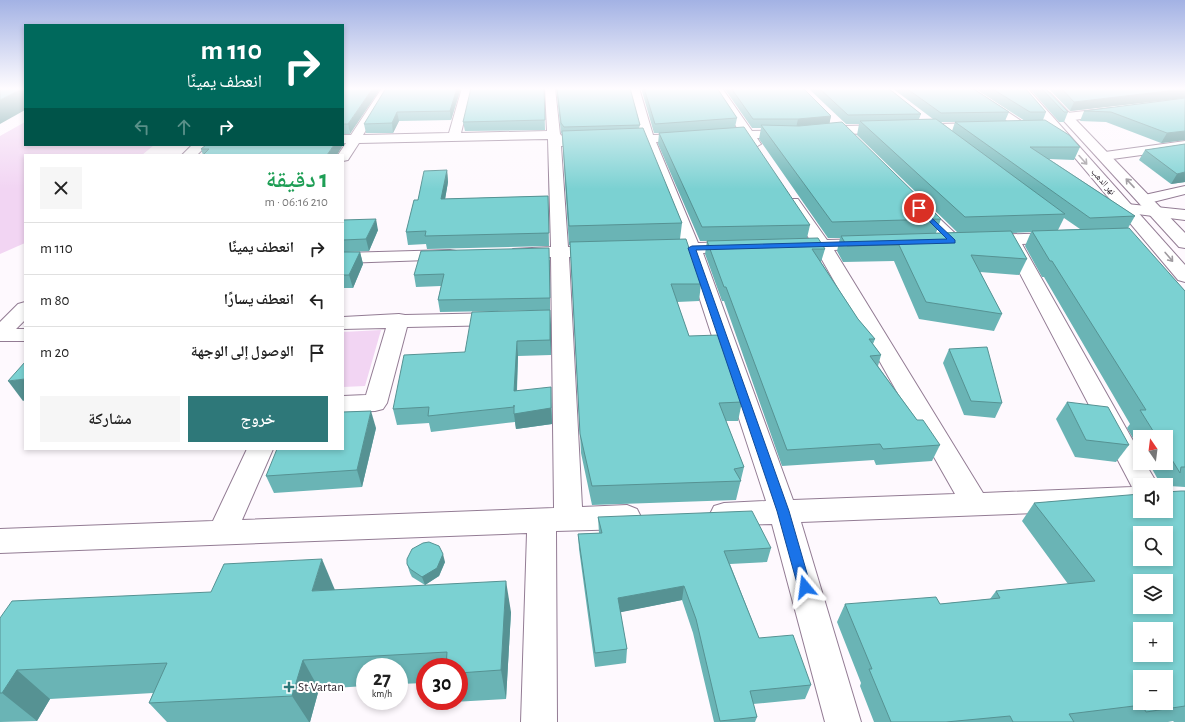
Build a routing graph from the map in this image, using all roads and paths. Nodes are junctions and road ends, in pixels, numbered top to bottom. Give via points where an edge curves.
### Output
1 (361, 122) edge
2 (458, 122) edge
3 (553, 122) edge
4 (643, 122) edge
5 (739, 122) edge
6 (834, 122) edge
7 (925, 122) edge
8 (1017, 122) edge
9 (1049, 122) edge
10 (1072, 122) edge
11 (1024, 126) junction
12 (1053, 126) junction
13 (934, 128) junction
14 (842, 130) junction
15 (554, 135) junction
16 (748, 135) junction
17 (454, 137) junction
18 (348, 139) edge
19 (648, 139) junction
20 (853, 141) edge
21 (952, 142) edge
22 (1185, 145) edge
23 (199, 146) edge
24 (190, 154) edge
25 (344, 154) edge
26 (1105, 156) junction
27 (766, 161) edge
28 (783, 187) edge
29 (1185, 190) edge
30 (908, 197) edge
31 (1145, 199) junction
32 (1127, 209) junction
33 (1157, 213) junction
34 (1185, 215) edge
35 (1059, 224) edge
36 (1129, 236) edge
37 (1151, 236) junction
38 (1011, 240) junction
39 (952, 241) junction
40 (930, 242) edge
41 (884, 243) edge
42 (1185, 243) edge
43 (822, 245) junction
44 (776, 246) edge
45 (753, 247) edge
46 (692, 248) junction
47 (614, 250) edge
48 (645, 250) edge
49 (560, 252) junction
50 (505, 253) edge
51 (467, 254) edge
52 (344, 258) edge
53 (1185, 276) edge
54 (24, 309) edge
55 (515, 318) edge
56 (399, 320) junction
57 (344, 323) edge
58 (0, 335) edge
59 (24, 335) edge
60 (344, 404) edge
61 (260, 450) edge
62 (1140, 478) edge
63 (1133, 498) edge
64 (976, 504) junction
65 (783, 511) junction
66 (696, 515) edge
67 (656, 516) edge
68 (555, 520) junction
69 (222, 533) junction
70 (0, 541) edge
71 (539, 722) edge
72 (843, 722) edge

1 - 18 street
2 - 17 street
3 - 15 street
4 - 19 street
5 - 16 street
6 - 14 street
7 - 13 street
8 - 11 street
9 - 12 street, نهر الدهب
10 - 26 street, نهر الدهب
11 - 12 street
11 - 13 street
12 -> 32 street, نهر الدهب
13 - 14 street
13 - 21 street
14 - 16 street
14 - 20 street
15 - 17 street
15 - 19 street via 560,142
15 - 49 street
16 - 19 street
16 - 27 street
17 - 18 street
18 - 25 street
19 - 46 street
22 - 26 street
23 - 24 street
31 -> 26 street, نهر الدهب
28 - 43 street
29 - 31 street
30 - 39 street
31 - 33 street, نهر الدهب
32 - 33 street
32 - 37 street, نهر الدهب
33 - 34 street
33 - 42 street, نهر الدهب
35 - 38 street via 1074,235
36 - 37 street
37 -> 53 street, نهر الدهب
38 - 39 street
38 - 62 street
39 - 40 street
41 - 43 street
43 - 44 street
43 - 64 street
45 - 46 street
46 - 48 street
46 - 65 street
47 - 49 street
49 - 50 street
49 - 68 street via 554,318
51 - 52 street
54 - 58 street
55 - 56 street
56 - 57 street
56 - 60 street via 375,403
58 - 59 street
61 - 69 street
63 - 64 street
64 - 65 street
65 - 66 street
65 - 72 street
67 - 68 street
68 - 69 street
68 - 71 street
69 - 70 street

